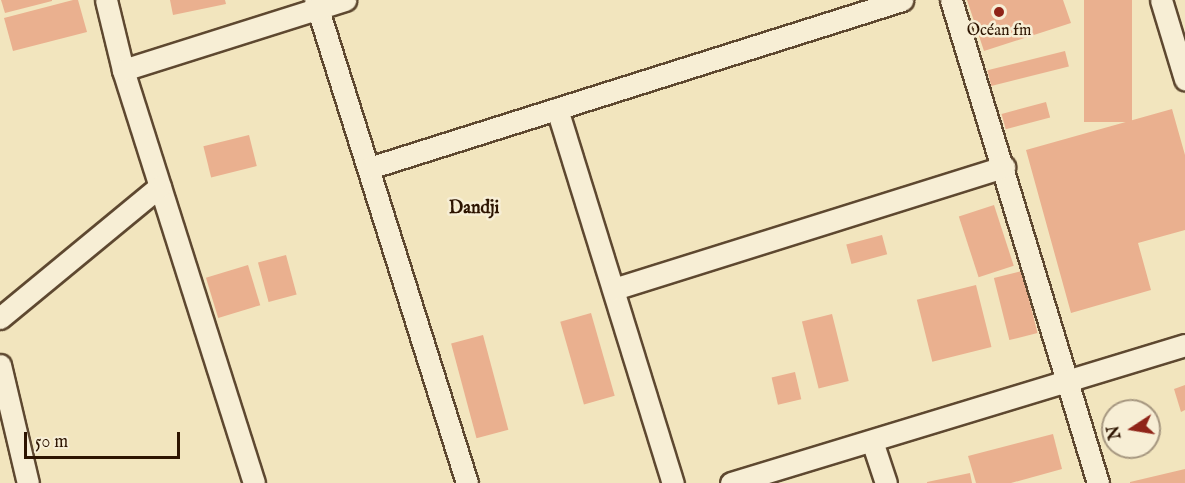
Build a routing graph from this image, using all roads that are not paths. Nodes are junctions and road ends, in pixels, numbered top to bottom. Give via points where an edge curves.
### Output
1 (106, 0) edge
2 (345, 0) edge
3 (902, 0) edge
4 (951, 0) edge
5 (1161, 0) edge
6 (316, 4) edge
7 (123, 70) junction
8 (1185, 79) edge
9 (557, 109) junction
10 (1004, 167) junction
11 (369, 168) junction
12 (160, 186) junction
13 (614, 290) junction
14 (0, 318) edge
15 (1185, 345) edge
16 (0, 365) edge
17 (1065, 381) junction
18 (872, 441) junction
19 (28, 483) edge
20 (254, 483) edge
21 (467, 483) edge
22 (673, 483) edge
23 (731, 483) edge
24 (886, 483) edge
25 (1098, 483) edge

1 - 7 street
2 - 6 street
3 - 9 street
4 - 10 street
5 - 8 street
6 - 7 street
6 - 11 street
7 - 12 street
9 - 11 street
9 - 13 street
10 - 13 street
10 - 17 street
11 - 21 street
12 - 14 street
12 - 20 street
13 - 22 street
15 - 17 street
16 - 19 street
17 - 18 street
17 - 25 street
18 - 23 street
18 - 24 street

